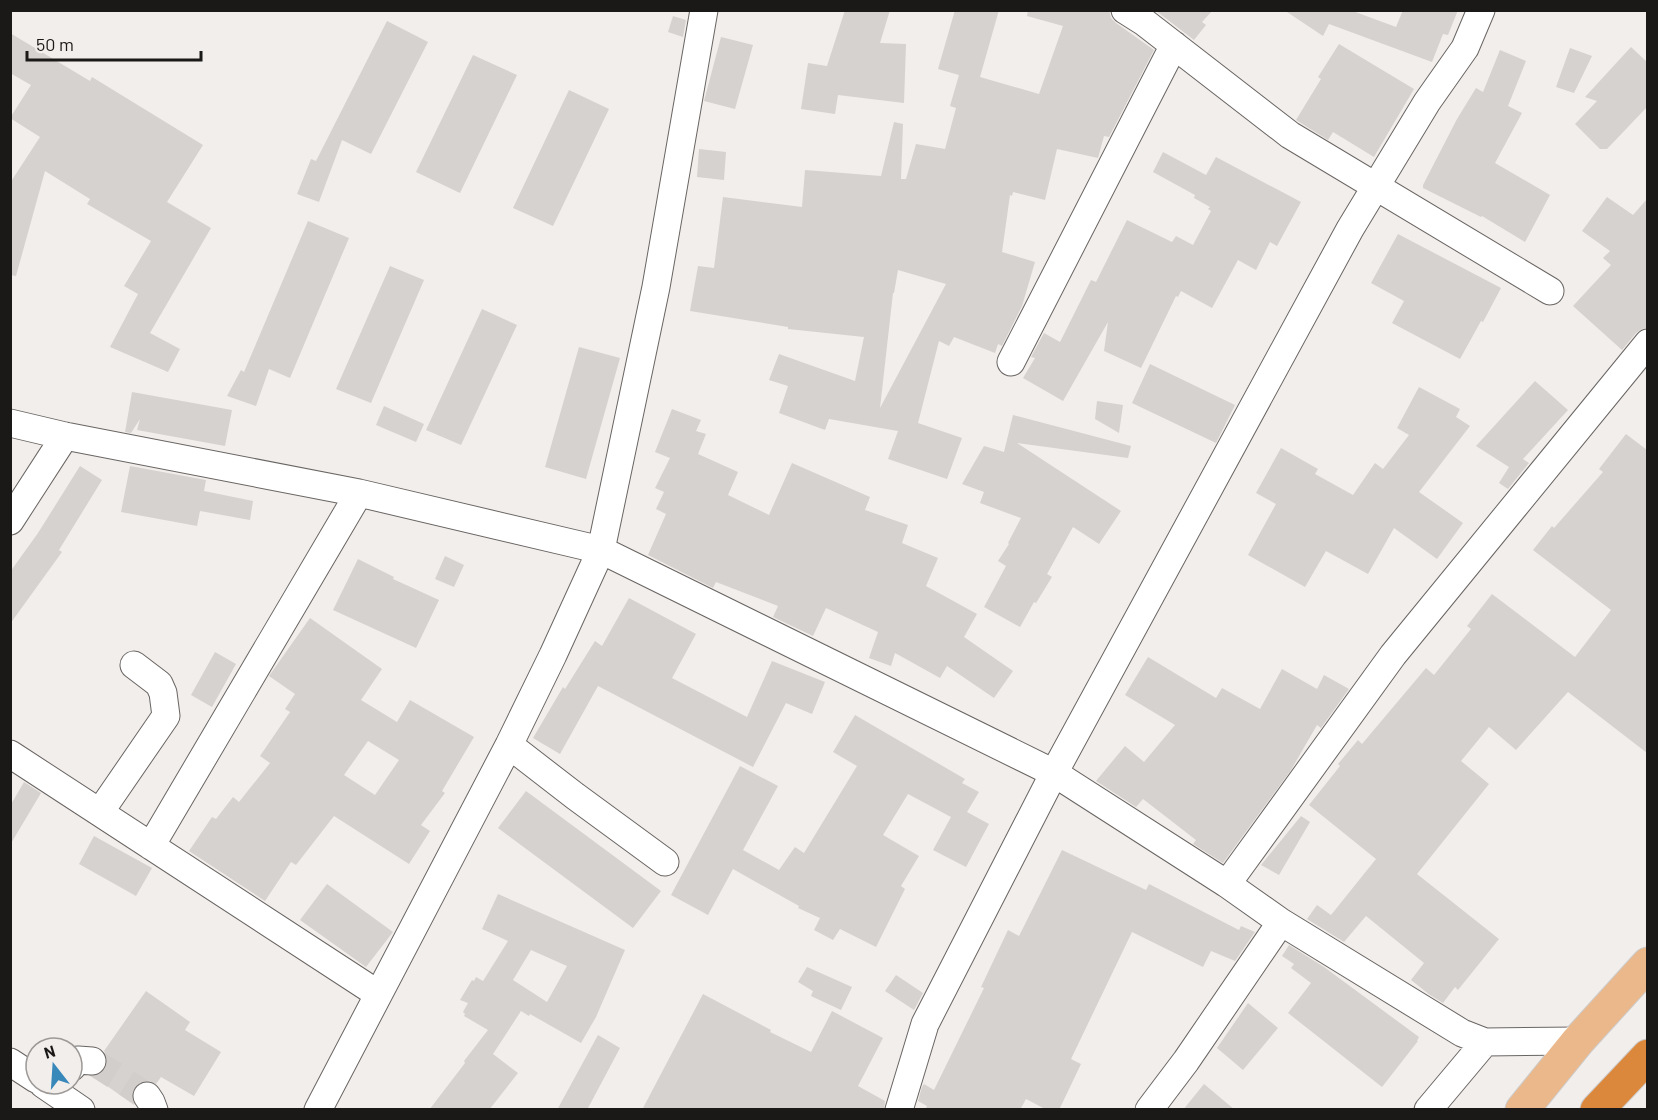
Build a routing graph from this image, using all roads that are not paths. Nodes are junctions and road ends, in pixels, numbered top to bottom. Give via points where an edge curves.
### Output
1 (704, 10) edge
2 (1125, 10) edge
3 (1481, 10) edge
4 (1174, 45) junction
5 (1377, 187) junction
6 (1550, 291) dead end
7 (1647, 343) edge
8 (1011, 362) dead end
9 (10, 423) edge
10 (65, 436) junction
11 (359, 493) junction
12 (10, 521) edge
13 (601, 550) junction
14 (134, 664) dead end
15 (509, 745) junction
16 (10, 754) edge
17 (1054, 773) junction
18 (100, 812) junction
19 (151, 846) junction
20 (665, 862) dead end
21 (1227, 884) junction
22 (1281, 922) junction
23 (1647, 964) edge
24 (378, 994) junction
25 (1578, 1041) junction
26 (1485, 1042) junction
27 (1647, 1056) edge
28 (10, 1062) edge
29 (24, 1071) edge
30 (62, 1096) edge
31 (81, 1110) edge
32 (318, 1110) edge
33 (899, 1110) edge
34 (1149, 1110) edge
35 (1428, 1110) edge
36 (1522, 1110) edge
37 (1597, 1110) edge

1 - 13 street via 656,287
2 - 4 street
3 - 5 street via 1465,48 1427,102
4 - 5 street via 1290,135
4 - 8 street
5 - 6 street
5 - 17 street
7 - 21 street via 1393,655
9 - 10 street
10 - 11 street
10 - 12 street
11 - 13 street
11 - 19 street
13 - 15 street
13 - 17 street
14 - 18 street via 159,684 166,717
15 - 20 street
15 - 24 street
16 - 18 street
17 - 21 street
17 - 33 street via 925,1024
18 - 19 street
19 - 24 street
21 - 22 street
22 - 26 street via 1462,1033
22 - 34 street
23 - 25 main road
24 - 32 street
25 - 26 street
25 - 36 main road
26 - 35 street
27 - 37 highway
28 - 29 street
30 - 31 street

